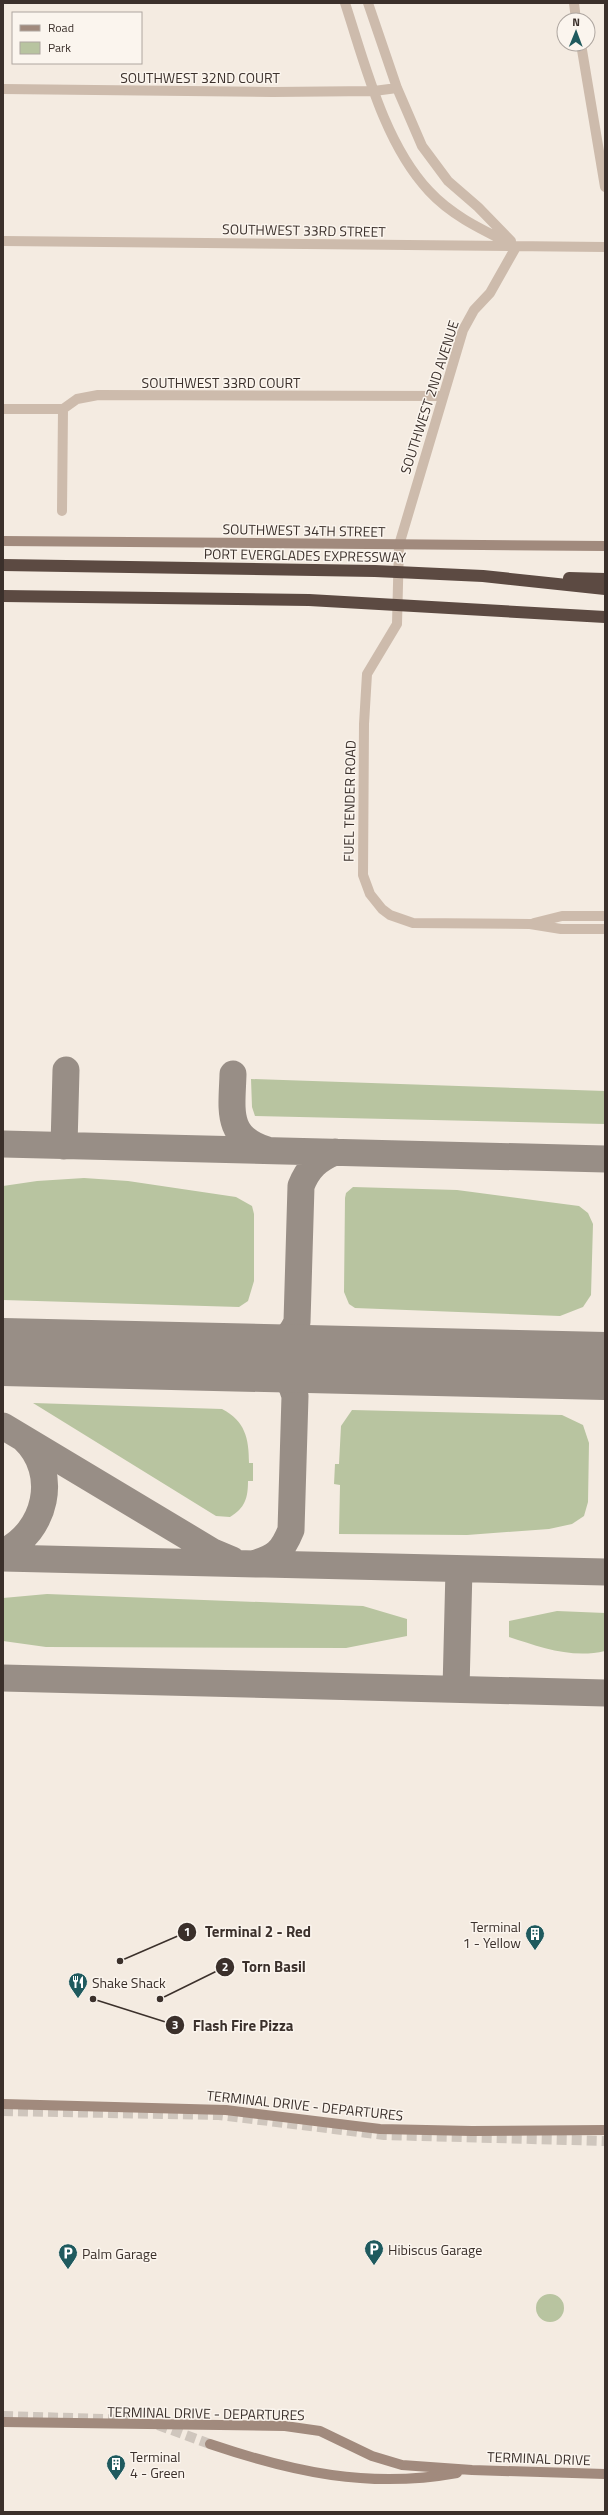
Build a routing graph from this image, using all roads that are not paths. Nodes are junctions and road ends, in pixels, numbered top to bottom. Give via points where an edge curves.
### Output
1 (345, 3) edge
2 (368, 3) edge
3 (582, 52) edge
4 (397, 88) junction
5 (3, 89) edge
6 (374, 91) junction
7 (605, 187) edge
8 (3, 241) edge
9 (516, 247) junction
10 (605, 247) edge
11 (442, 396) junction
12 (3, 408) edge
13 (63, 409) junction
14 (62, 511) dead end
15 (3, 541) edge
16 (399, 545) junction
17 (605, 546) edge
18 (3, 566) edge
19 (484, 576) junction
20 (605, 579) edge
21 (605, 589) edge
22 (3, 596) edge
23 (605, 617) edge
24 (605, 916) edge
25 (530, 924) junction
26 (605, 929) edge
27 (3, 2104) edge
28 (605, 2130) edge
29 (3, 2422) edge
30 (210, 2444) tunnel mouth
31 (472, 2470) junction
32 (605, 2474) edge

1 - 6 street
2 - 4 street
3 - 7 street
4 - 6 street, SOUTHWEST 32ND COURT
4 - 9 street via 422,146 444,176
5 - 6 street, SOUTHWEST 32ND COURT
6 - 9 street via 402,155 429,191 468,223
8 - 9 street, SOUTHWEST 33RD STREET
9 - 10 street, SOUTHWEST 33RD STREET
9 - 11 street, SOUTHWEST 2ND AVENUE via 490,293 474,310 462,330
11 - 13 street, SOUTHWEST 33RD COURT via 98,395 77,399
11 - 16 street, SOUTHWEST 2ND AVENUE
12 - 13 street
13 - 14 street
15 - 16 street, SOUTHWEST 34TH STREET
16 - 17 street, SOUTHWEST 34TH STREET
16 - 25 street, FUEL TENDER ROAD via 397,624 367,674 362,866 366,884 370,894 382,908 413,923
18 - 19 highway, PORT EVERGLADES EXPRESSWAY via 331,570
19 - 20 highway
19 - 21 highway, PORT EVERGLADES EXPRESSWAY
22 - 23 highway via 309,600
24 - 25 street, FUEL TENDER ROAD via 562,916
25 - 26 street, FUEL TENDER ROAD via 561,929
27 - 28 street, TERMINAL DRIVE - DEPARTURES via 226,2110 380,2128 472,2131
29 - 31 street, TERMINAL DRIVE - DEPARTURES via 274,2426 320,2431 372,2456 396,2463
30 - 31 street via 274,2465 331,2476 423,2479
31 - 32 street, TERMINAL DRIVE

